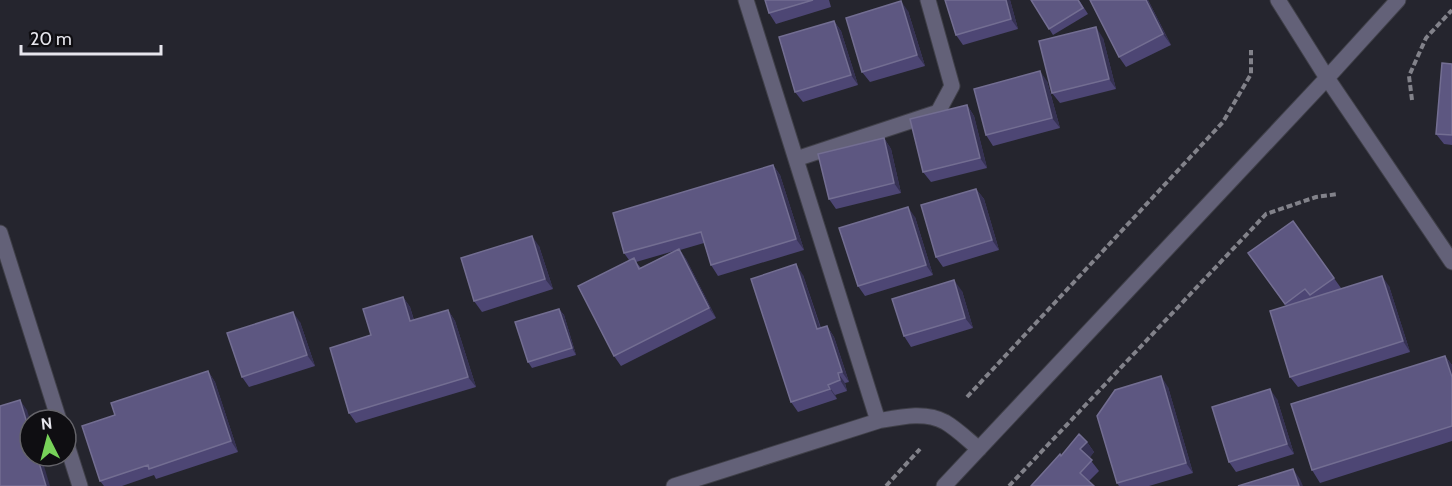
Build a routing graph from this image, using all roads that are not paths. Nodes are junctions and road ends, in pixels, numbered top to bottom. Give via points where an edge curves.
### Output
1 (746, 0) edge
2 (928, 0) edge
3 (1278, 0) edge
4 (1398, 0) edge
5 (1327, 78) junction
6 (796, 159) junction
7 (0, 233) edge
8 (3, 255) edge
9 (1452, 262) edge
10 (55, 408) edge
11 (879, 421) junction
12 (979, 449) junction
13 (74, 468) edge
14 (80, 486) edge
15 (674, 486) edge
16 (944, 486) edge

1 - 6 street
2 - 6 street via 952,86 938,112
3 - 5 street
4 - 5 street
5 - 9 street
5 - 12 street
6 - 11 street
7 - 8 street
8 - 10 street
11 - 12 street via 929,416 944,422
11 - 15 street
12 - 16 street
13 - 14 street

